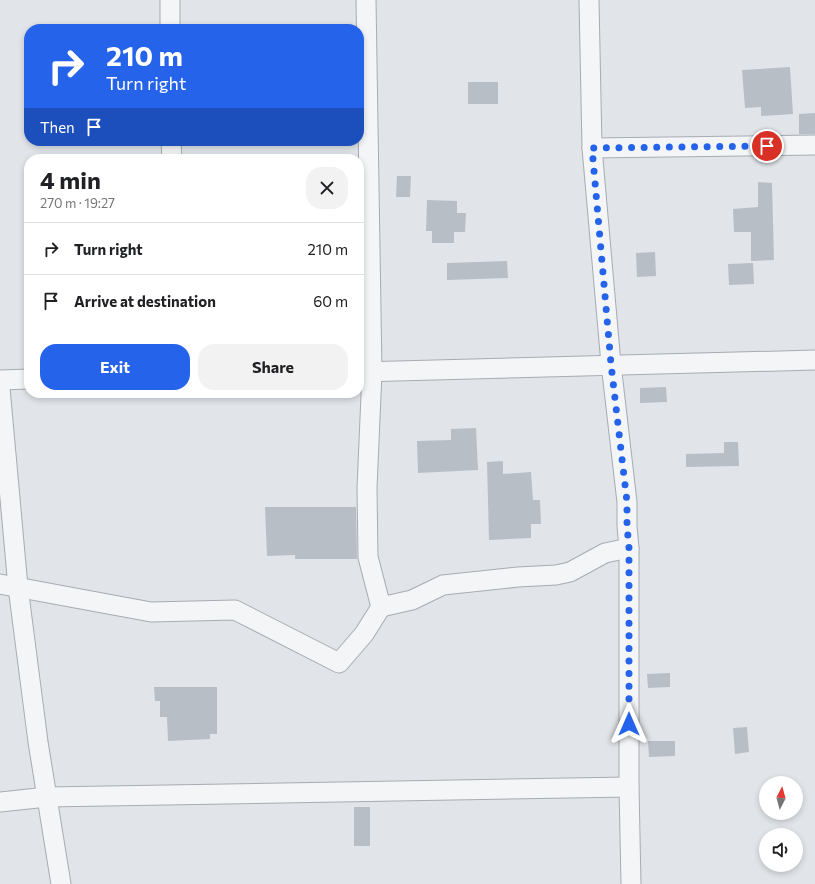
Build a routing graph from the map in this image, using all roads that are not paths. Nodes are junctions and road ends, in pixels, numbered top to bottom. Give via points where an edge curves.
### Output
1 (170, 0) edge
2 (366, 0) edge
3 (589, 0) edge
4 (170, 24) edge
5 (815, 145) edge
6 (592, 148) junction
7 (815, 360) edge
8 (611, 364) junction
9 (366, 372) edge
10 (24, 379) edge
11 (0, 380) edge
12 (0, 388) edge
13 (629, 548) junction
14 (9, 586) edge
15 (381, 607) junction
16 (629, 787) junction
17 (47, 797) junction
18 (0, 802) edge
19 (61, 884) edge
20 (631, 884) edge

1 - 4 street
2 - 9 street
3 - 6 street
5 - 6 street
6 - 8 street
7 - 8 street
8 - 9 street
8 - 13 street via 627,502
9 - 15 street via 368,557
10 - 11 street
12 - 14 street
13 - 15 street via 606,553 570,572 556,576 443,585 412,600
13 - 16 street
14 - 15 street via 151,612 235,610 339,663 364,634
14 - 17 street
16 - 17 street
16 - 20 street
17 - 18 street
17 - 19 street

